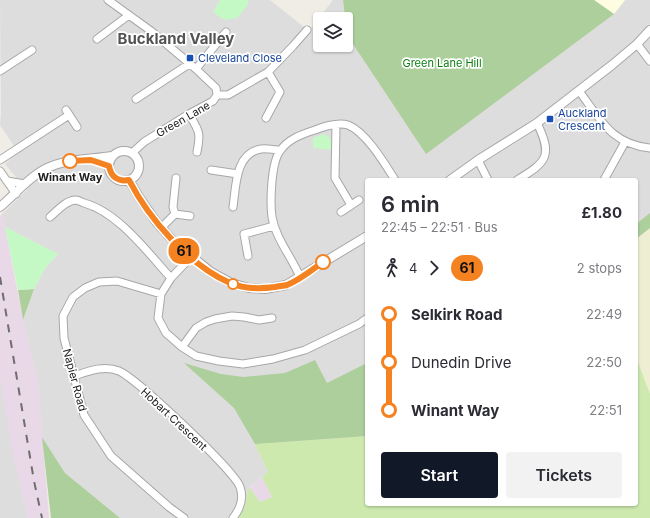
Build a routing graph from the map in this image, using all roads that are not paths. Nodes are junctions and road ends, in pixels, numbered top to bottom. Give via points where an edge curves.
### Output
1 (108, 0) edge
2 (129, 15) junction
3 (307, 30) dead end
4 (650, 30) edge
5 (226, 32) dead end
6 (97, 39) dead end
7 (637, 44) junction
8 (32, 50) dead end
9 (650, 61) edge
10 (189, 64) junction
11 (196, 69) junction
12 (0, 71) edge
13 (268, 72) junction
14 (579, 91) junction
15 (218, 95) junction
16 (136, 99) dead end
17 (189, 114) junction
18 (266, 118) dead end
19 (537, 123) junction
20 (336, 125) junction
21 (77, 127) dead end
22 (625, 142) junction
23 (650, 148) edge
24 (280, 150) junction
25 (197, 152) dead end
26 (132, 153) junction
27 (112, 156) junction
28 (0, 160) edge
29 (91, 160) junction
30 (478, 160) junction
31 (109, 166) junction
32 (211, 170) dead end
33 (0, 171) edge
34 (238, 174) junction
35 (176, 178) dead end
36 (394, 178) edge
37 (453, 178) edge
38 (487, 178) edge
39 (520, 178) edge
40 (605, 178) edge
41 (129, 180) junction
42 (7, 181) junction
43 (25, 184) junction
44 (16, 194) junction
45 (359, 200) dead end
46 (351, 205) junction
47 (0, 207) edge
48 (232, 207) dead end
49 (341, 212) dead end
50 (175, 214) junction
51 (190, 216) dead end
52 (50, 217) dead end
53 (274, 226) junction
54 (162, 228) junction
55 (365, 237) edge
56 (248, 256) dead end
57 (191, 257) junction
58 (300, 277) junction
59 (171, 278) junction
60 (161, 294) junction
61 (272, 318) dead end
62 (365, 320) edge
63 (182, 347) junction
64 (74, 376) junction
65 (184, 518) edge
66 (233, 518) edge

1 - 2 street
2 - 6 street
2 - 10 street
3 - 13 street, Green Lane
4 - 7 street
5 - 11 street
7 - 9 street
7 - 14 street
8 - 12 street
10 - 11 street
10 - 16 street
11 - 15 street via 216,88
13 - 15 street, Green Lane via 230,95
13 - 18 street via 280,92
14 - 19 street
14 - 22 street via 610,133
15 - 17 street, Green Lane via 213,101
17 - 25 street via 200,137
17 - 26 street, Green Lane via 144,142
19 - 30 street
19 - 39 street via 544,139 545,156 533,170
20 - 24 street via 325,126 294,138
20 - 36 street via 348,125 357,130
20 - 46 street via 335,178
21 - 28 street via 68,113
22 - 23 street
22 - 40 street
24 - 34 street via 260,149 250,153 242,162
24 - 53 street via 270,191
26 - 27 street via 120,151
26 - 41 street via 138,161 138,170
27 - 29 street
27 - 31 street
29 - 31 street
29 - 43 street via 67,161 52,166
30 - 37 street
30 - 38 street
31 - 41 street via 116,178
32 - 34 street
33 - 42 street
34 - 48 street
35 - 50 street via 173,207
41 - 54 street via 138,197
42 - 43 street
42 - 44 street
43 - 44 street
44 - 47 street
45 - 46 street
46 - 49 street
50 - 51 street
50 - 54 street
52 - 59 street via 64,205 75,200 107,212 137,240
53 - 56 street via 244,234
53 - 58 street
54 - 57 street
55 - 58 street
57 - 58 street via 230,283 249,288 265,289 286,285
57 - 59 street
59 - 60 street
60 - 63 street via 158,318 166,333
60 - 64 street, Napier Road via 117,281 99,282 73,297 63,316 64,338
61 - 63 street via 259,320 232,316 215,319 196,328
62 - 63 street via 305,350 243,364 219,362 196,356
64 - 65 street, Napier Road via 84,415 111,456
64 - 66 street, Hobart Crescent via 107,368 120,371 150,394 197,438 240,485 242,497 239,510

